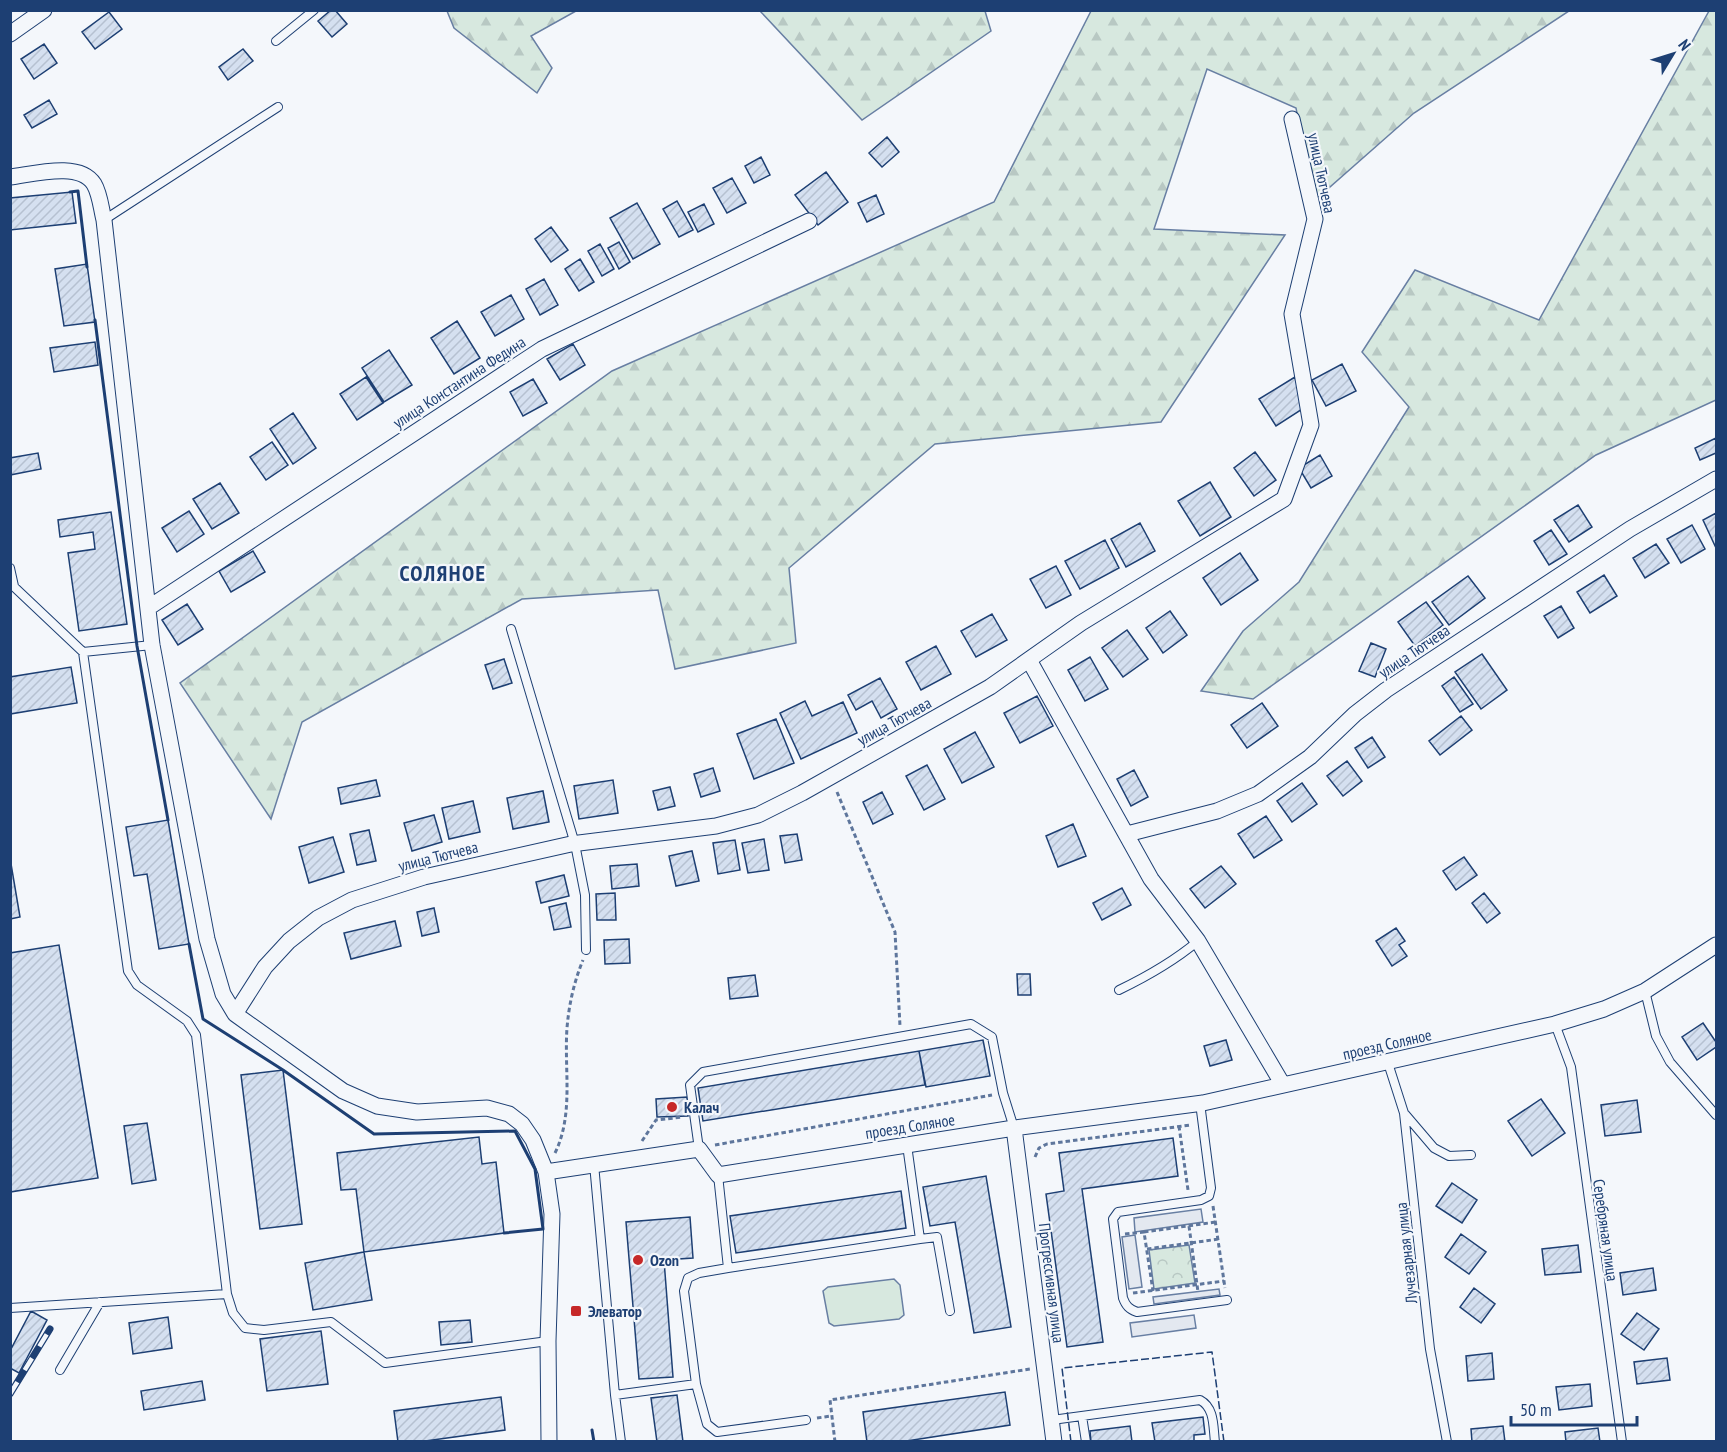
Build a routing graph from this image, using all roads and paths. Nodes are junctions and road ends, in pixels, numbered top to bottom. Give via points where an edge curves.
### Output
1 (44, 10) edge
2 (314, 10) edge
3 (10, 34) edge
4 (276, 41) dead end
5 (278, 107) dead end
6 (1292, 119) dead end
7 (10, 177) edge
8 (104, 220) junction
9 (809, 220) dead end
10 (1716, 479) edge
11 (10, 568) edge
12 (12, 584) edge
13 (148, 608) junction
14 (512, 629) dead end
15 (152, 645) junction
16 (83, 652) junction
17 (1029, 660) junction
18 (831, 777) junction
19 (1127, 834) junction
20 (574, 843) junction
21 (1198, 941) junction
22 (1716, 945) edge
23 (586, 950) joint
24 (1119, 990) dead end
25 (1645, 991) junction
26 (235, 1014) junction
27 (1555, 1024) junction
28 (901, 1036) junction
29 (1388, 1063) junction
30 (1283, 1085) junction
31 (1004, 1094) junction
32 (1200, 1103) junction
33 (1404, 1113) junction
34 (1716, 1115) edge
35 (694, 1116) junction
36 (1203, 1123) junction
37 (1179, 1126) junction
38 (1014, 1128) junction
39 (907, 1145) junction
40 (699, 1149) junction
41 (1471, 1155) dead end
42 (631, 1158) junction
43 (1034, 1161) dead end
44 (594, 1164) junction
45 (546, 1172) junction
46 (718, 1175) junction
47 (1209, 1196) junction
48 (1190, 1202) junction
49 (1216, 1222) junction
50 (1189, 1226) junction
51 (1144, 1232) junction
52 (1114, 1236) junction
53 (920, 1239) junction
54 (1219, 1239) junction
55 (1191, 1243) junction
56 (1147, 1249) junction
57 (728, 1268) junction
58 (1224, 1281) junction
59 (1197, 1285) junction
60 (1153, 1291) junction
61 (227, 1294) junction
62 (1122, 1295) junction
63 (1227, 1300) joint
64 (100, 1302) junction
65 (1199, 1304) junction
66 (10, 1308) edge
67 (950, 1311) dead end
68 (548, 1341) junction
69 (1045, 1366) junction
70 (60, 1370) dead end
71 (696, 1384) junction
72 (615, 1395) junction
73 (1082, 1416) junction
74 (806, 1420) dead end
75 (1052, 1420) junction
76 (549, 1442) edge
77 (621, 1442) edge
78 (835, 1442) edge
79 (1054, 1442) edge
80 (1086, 1442) edge
81 (1215, 1442) edge
82 (1447, 1442) edge
83 (1622, 1442) edge

1 - 3 street
2 - 4 lane
5 - 8 lane
6 - 17 street, улица Тютчева via 1315,219 1292,314 1311,425 1284,499 1081,623
7 - 8 street via 73,170 84,173 98,191
8 - 13 street
9 - 13 street, улица Константина Федина via 542,349
10 - 19 street, улица Тютчева via 1630,529 1386,690 1310,757 1258,794 1217,811
11 - 12 lane
12 - 16 lane
13 - 15 street
14 - 20 lane
15 - 16 lane
15 - 26 street via 207,939 223,994
16 - 61 lane via 128,971 136,985 187,1021 196,1035
17 - 18 street, улица Тютчева via 975,696
17 - 19 street
18 - 20 street, улица Тютчева via 758,815 716,826
18 - 28 path via 895,932
19 - 21 street via 1152,879
20 - 23 lane via 585,895
20 - 26 street, улица Тютчева via 424,877 352,900 318,918 289,941 265,967
21 - 24 lane via 1154,973
21 - 30 street
22 - 25 street, проезд Соляное
23 - 45 path via 573,985 567,1029 567,1114
25 - 27 street, проезд Соляное
25 - 34 lane via 1656,1036 1670,1062
26 - 45 street via 343,1091 377,1106 417,1112 487,1108 509,1114 533,1140
27 - 29 street, проезд Соляное
27 - 83 lane, Серебряная улица via 1570,1067
28 - 31 lane via 971,1024 992,1037
28 - 35 lane via 703,1072 690,1085
29 - 30 street, проезд Соляное
29 - 33 lane, Лучезарная улица
30 - 32 street, проезд Соляное
31 - 38 lane
31 - 40 path
32 - 36 lane
32 - 38 street, проезд Соляное
33 - 41 lane via 1434,1148 1449,1156
33 - 82 lane, Лучезарная улица via 1430,1349
35 - 40 lane
35 - 42 path via 656,1120
36 - 37 path
36 - 47 lane
37 - 43 path via 1047,1144 1037,1150
37 - 48 path
38 - 39 street, проезд Соляное
38 - 69 street, Прогрессивная улица
39 - 46 street, проезд Соляное
39 - 53 lane
40 - 42 street
40 - 46 street
42 - 44 street
44 - 45 street
44 - 72 lane
45 - 68 street via 552,1214
46 - 57 lane
47 - 48 lane
47 - 49 path
48 - 52 lane via 1118,1212 1113,1219
49 - 50 path
49 - 54 path
50 - 51 path
50 - 55 path
51 - 52 path
51 - 56 path
52 - 62 lane
53 - 57 lane
53 - 67 lane via 936,1237
54 - 55 path
54 - 58 path
55 - 56 path
55 - 59 path
56 - 60 path
57 - 71 lane via 688,1278 684,1291
58 - 59 path
58 - 63 path
59 - 60 path
59 - 65 path
60 - 62 path
61 - 64 lane
61 - 68 lane via 233,1313 245,1328 264,1330 331,1322 385,1363
62 - 65 lane via 1128,1308 1137,1312
63 - 65 lane
64 - 66 lane
64 - 70 lane
68 - 76 street
69 - 75 street, Прогрессивная улица
69 - 78 path via 830,1400
71 - 72 lane
71 - 74 lane via 707,1424 717,1431
72 - 77 lane
73 - 75 lane
73 - 80 lane
73 - 81 lane via 1200,1400 1211,1411
75 - 79 street, Прогрессивная улица

